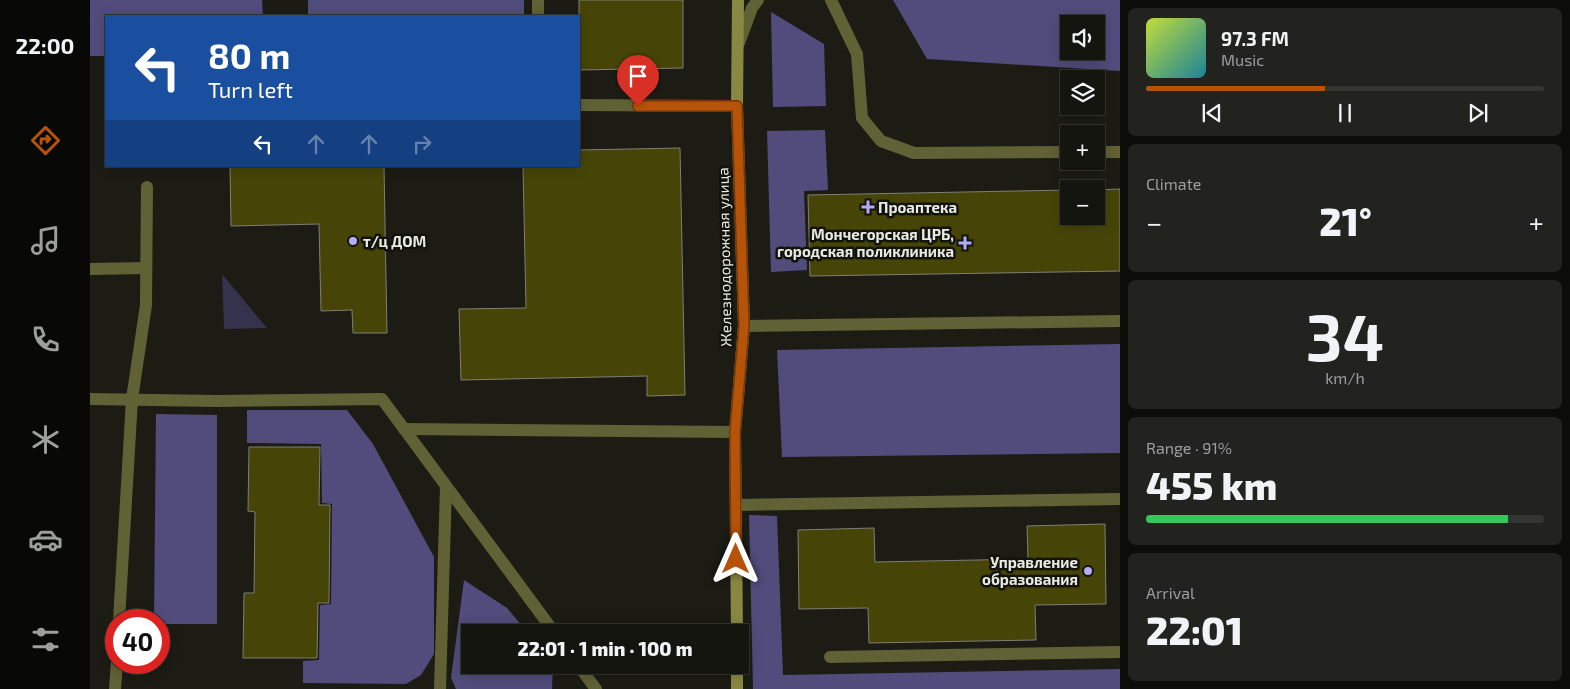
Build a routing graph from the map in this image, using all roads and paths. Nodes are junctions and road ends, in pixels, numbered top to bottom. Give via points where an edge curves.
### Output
1 (538, 0) edge
2 (738, 0) edge
3 (758, 0) edge
4 (831, 0) edge
5 (538, 15) edge
6 (738, 47) junction
7 (580, 105) edge
8 (737, 106) junction
9 (1060, 152) edge
10 (1105, 152) edge
11 (1120, 152) edge
12 (147, 187) dead end
13 (146, 268) junction
14 (90, 269) edge
15 (1120, 321) edge
16 (744, 326) junction
17 (90, 399) edge
18 (132, 399) junction
19 (404, 429) junction
20 (735, 432) junction
21 (446, 486) junction
22 (1120, 499) edge
23 (736, 505) junction
24 (120, 609) edge
25 (548, 624) edge
26 (737, 624) edge
27 (1120, 652) edge
28 (830, 657) dead end
29 (116, 674) edge
30 (585, 674) edge
31 (737, 674) edge
32 (115, 689) edge
33 (440, 689) edge
34 (596, 689) edge
35 (737, 689) edge

1 - 5 lane
2 - 6 street, Железнодорожная улица
3 - 6 lane
4 - 9 lane via 857,54 862,118 881,141 914,153
6 - 8 street, Железнодорожная улица
7 - 8 lane
8 - 16 street, Железнодорожная улица
10 - 11 lane
12 - 13 lane
13 - 14 lane
13 - 18 lane via 146,304
15 - 16 lane
16 - 20 street, Железнодорожная улица
17 - 18 lane
18 - 19 lane via 382,399
18 - 24 lane
19 - 20 lane
19 - 21 lane
20 - 23 street, Железнодорожная улица
21 - 25 lane
21 - 33 lane
22 - 23 lane
23 - 26 street, Железнодорожная улица
27 - 28 lane
29 - 32 lane
30 - 34 lane
31 - 35 street

